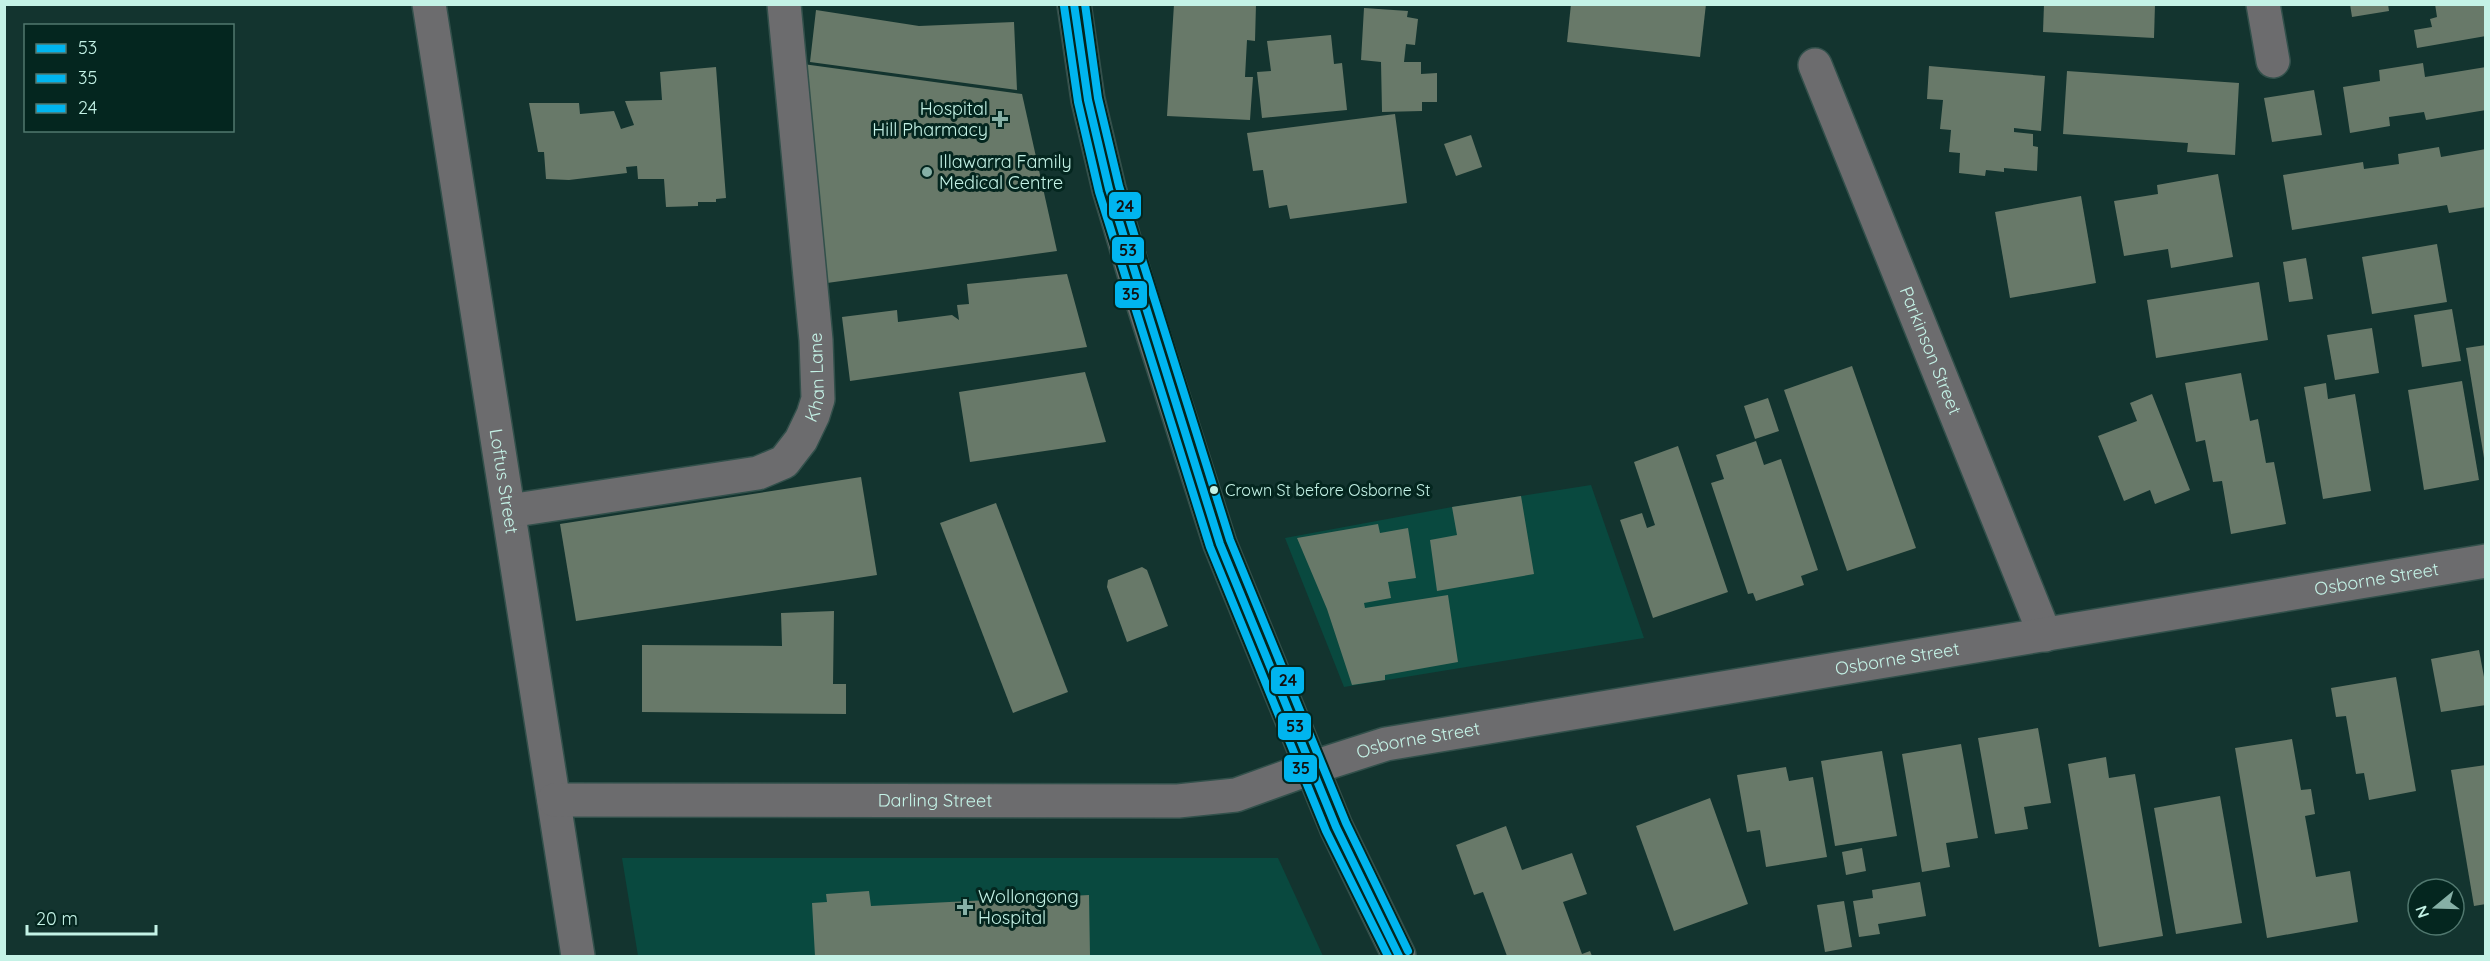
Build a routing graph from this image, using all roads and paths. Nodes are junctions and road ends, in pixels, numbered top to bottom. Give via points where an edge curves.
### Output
1 (429, 4) edge
2 (784, 4) edge
3 (1074, 4) edge
4 (2263, 4) edge
5 (2273, 62) dead end
6 (1815, 65) dead end
7 (509, 511) junction
8 (2486, 561) edge
9 (2045, 635) junction
10 (1311, 768) junction
11 (554, 800) junction
12 (578, 957) edge
13 (1399, 957) edge

1 - 7 street, Loftus Street
2 - 7 street, Khan Lane via 816,340 818,399 801,440 784,462 758,473
3 - 10 main road via 1088,100 1142,300 1221,544
4 - 5 street
6 - 9 street, Parkinson Street
7 - 11 street, Loftus Street
8 - 9 street, Osborne Street
9 - 10 street, Osborne Street via 1386,744
10 - 11 street, Darling Street via 1236,795 1178,801
10 - 13 main road
11 - 12 street, Loftus Street

